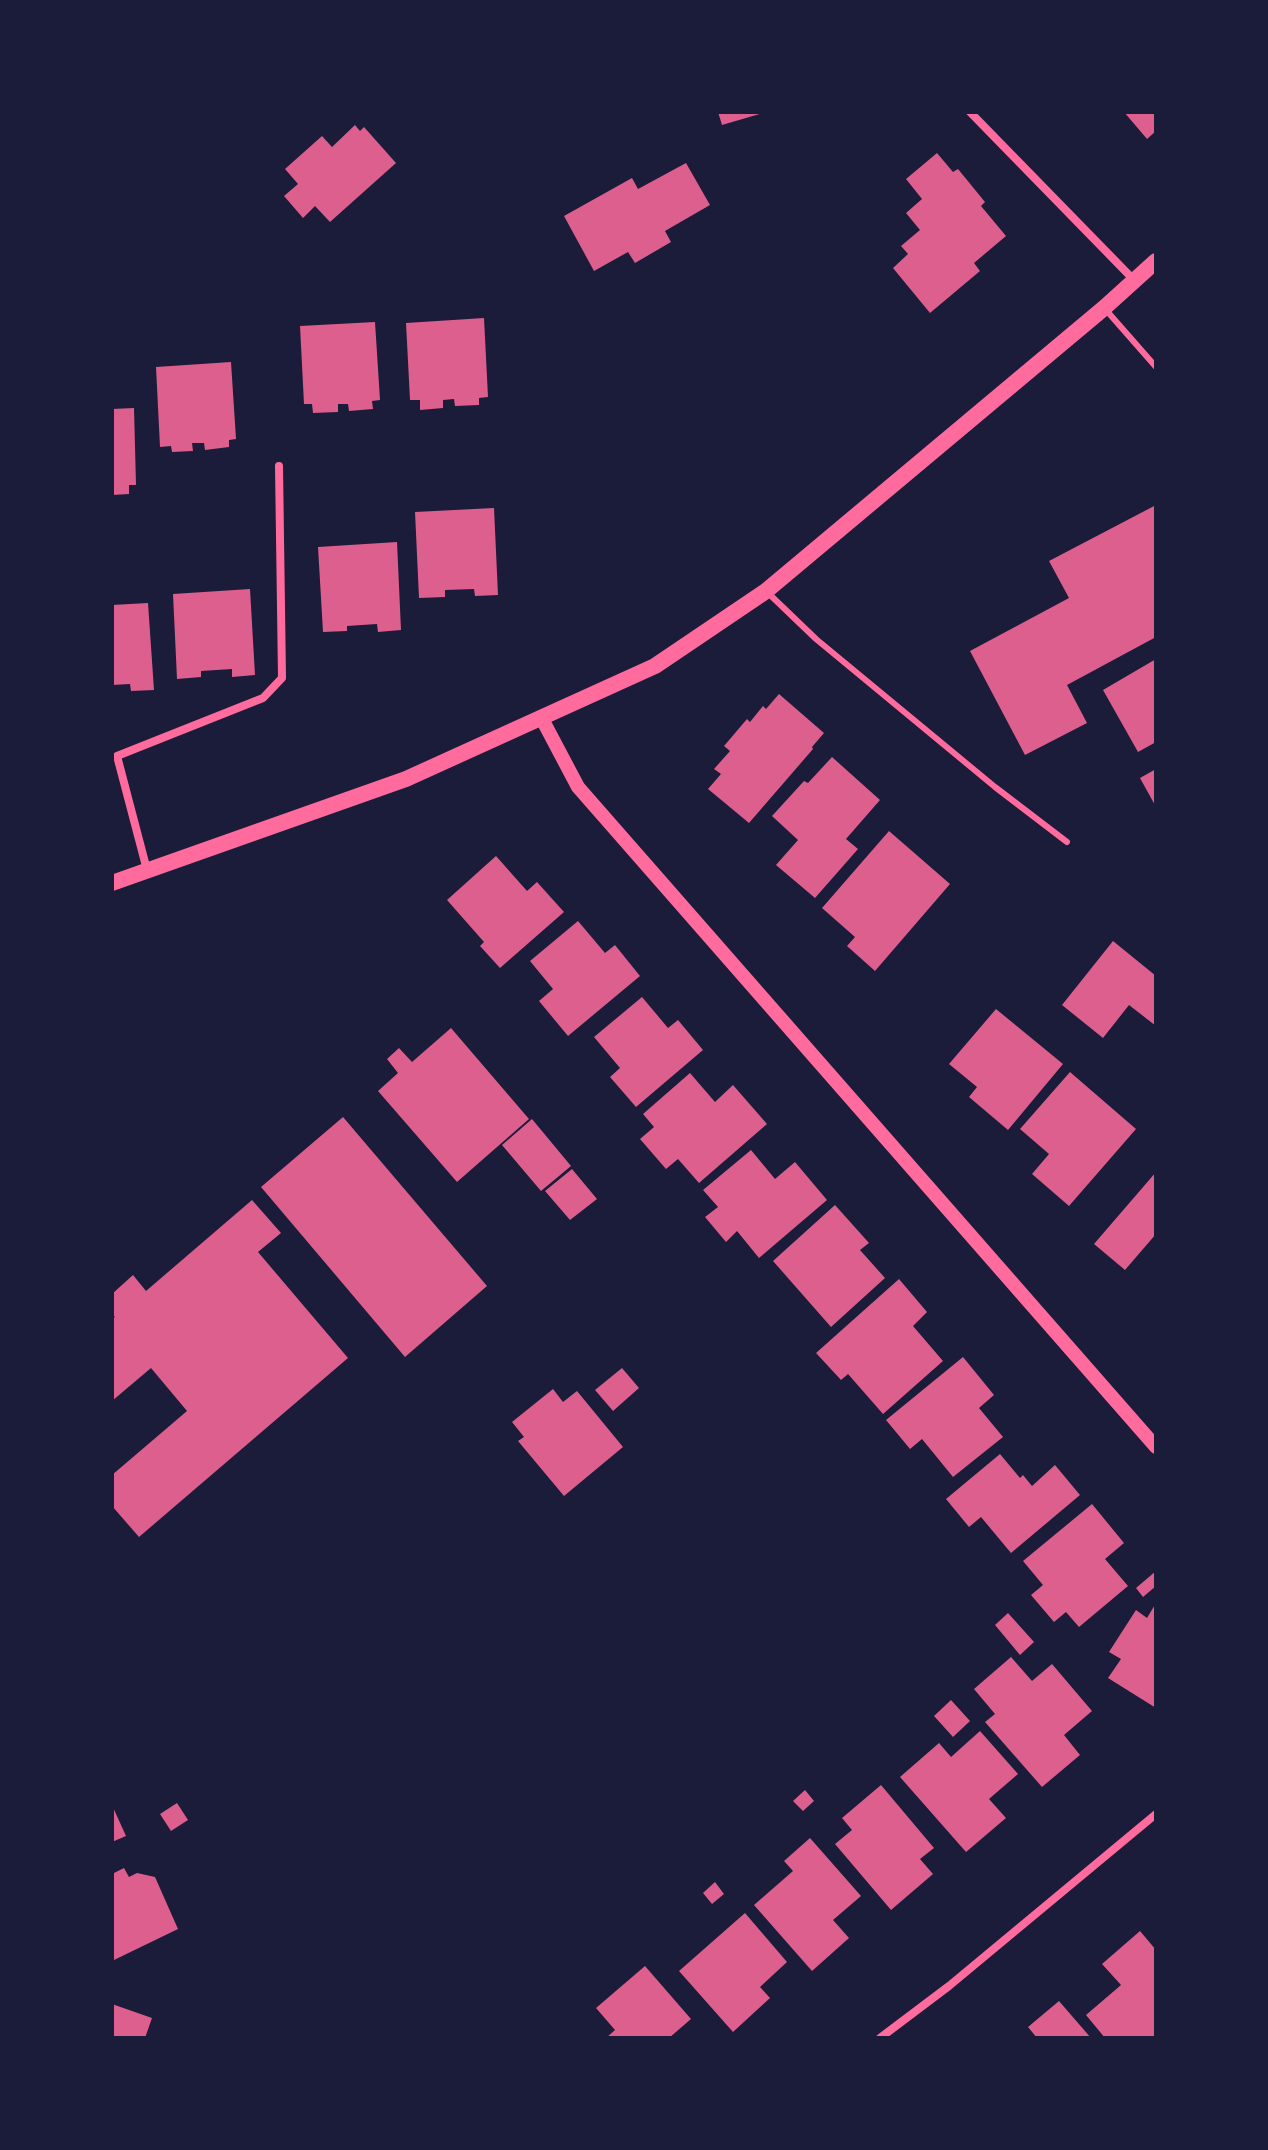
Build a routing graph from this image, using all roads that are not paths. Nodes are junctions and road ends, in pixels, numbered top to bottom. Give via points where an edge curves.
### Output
1 (970, 112) edge
2 (1156, 261) edge
3 (1133, 279) junction
4 (1104, 308) junction
5 (1156, 367) edge
6 (279, 466) dead end
7 (766, 591) junction
8 (541, 717) junction
9 (114, 757) edge
10 (1067, 842) dead end
11 (147, 871) junction
12 (112, 883) edge
13 (1156, 1447) edge
14 (1156, 1814) edge
15 (880, 2038) edge

1 - 3 street
2 - 3 main road
3 - 4 main road
4 - 5 lane
4 - 7 main road
6 - 9 street via 282,678 263,698
7 - 8 main road via 655,666
7 - 10 lane via 828,649
8 - 11 main road via 406,779
8 - 13 street via 578,787
9 - 11 street
11 - 12 main road
14 - 15 street

